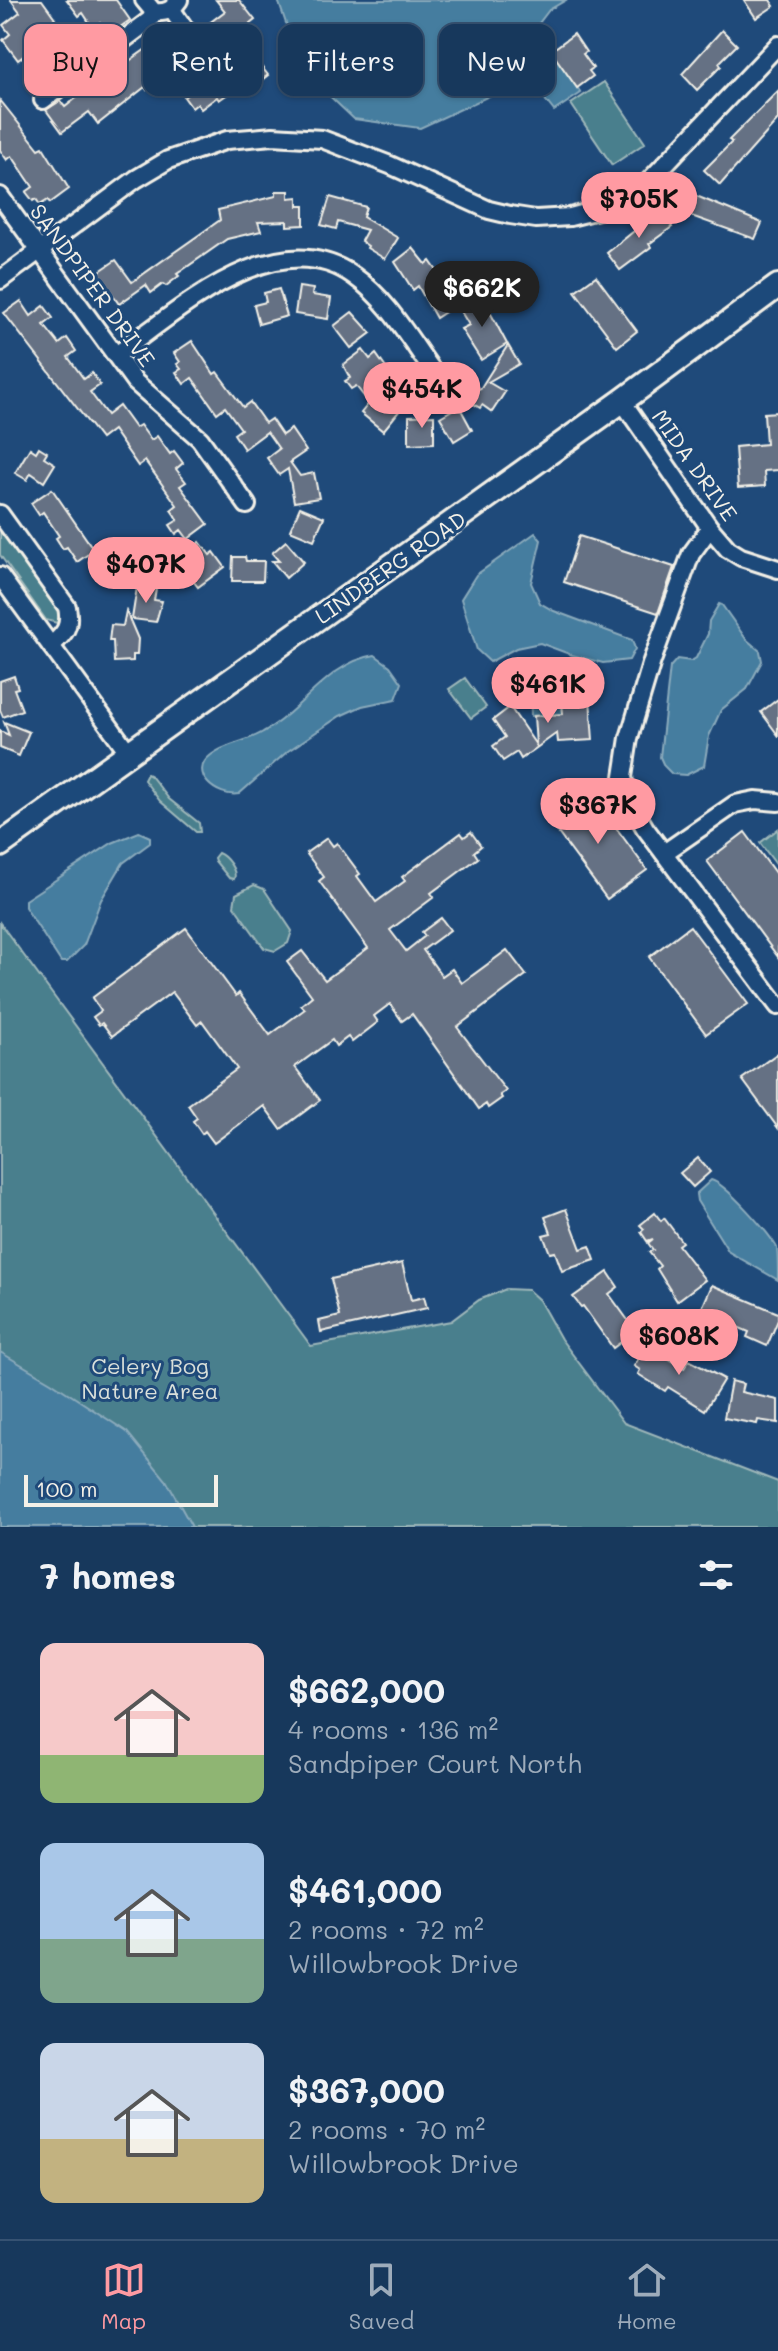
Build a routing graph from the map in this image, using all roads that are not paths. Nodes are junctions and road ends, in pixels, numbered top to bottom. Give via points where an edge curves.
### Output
1 (176, 5) edge
2 (149, 6) edge
3 (187, 24) edge
4 (778, 45) edge
5 (43, 100) dead end
6 (0, 196) edge
7 (40, 250) junction
8 (0, 280) edge
9 (778, 286) edge
10 (116, 355) junction
11 (432, 370) dead end
12 (622, 401) junction
13 (247, 505) dead end
14 (0, 514) edge
15 (710, 528) junction
16 (778, 569) edge
17 (0, 576) edge
18 (51, 646) junction
19 (129, 753) junction
20 (778, 802) edge
21 (0, 845) edge
22 (664, 853) junction
23 (778, 1006) edge

1 - 2 street
1 - 3 street
2 - 5 street via 150,20
4 - 7 street via 648,182 602,209 570,217 510,215 322,139 273,136 227,140 168,160
6 - 7 street, SANDPIPER DRIVE
7 - 8 street
7 - 10 street, SANDPIPER DRIVE
9 - 12 main road, LINDBERG ROAD
10 - 11 street via 221,282 271,260 301,258 354,276 381,301
10 - 13 street, SANDPIPER DRIVE via 135,382 200,439
12 - 15 street, MIDA DRIVE
12 - 19 main road, LINDBERG ROAD
14 - 18 street via 67,607 66,632
15 - 16 street, MIDA DRIVE via 741,557
15 - 22 street via 691,554 652,661 623,777 627,797
17 - 18 street
18 - 19 street
19 - 21 main road, LINDBERG ROAD
20 - 22 street via 735,804
22 - 23 street

